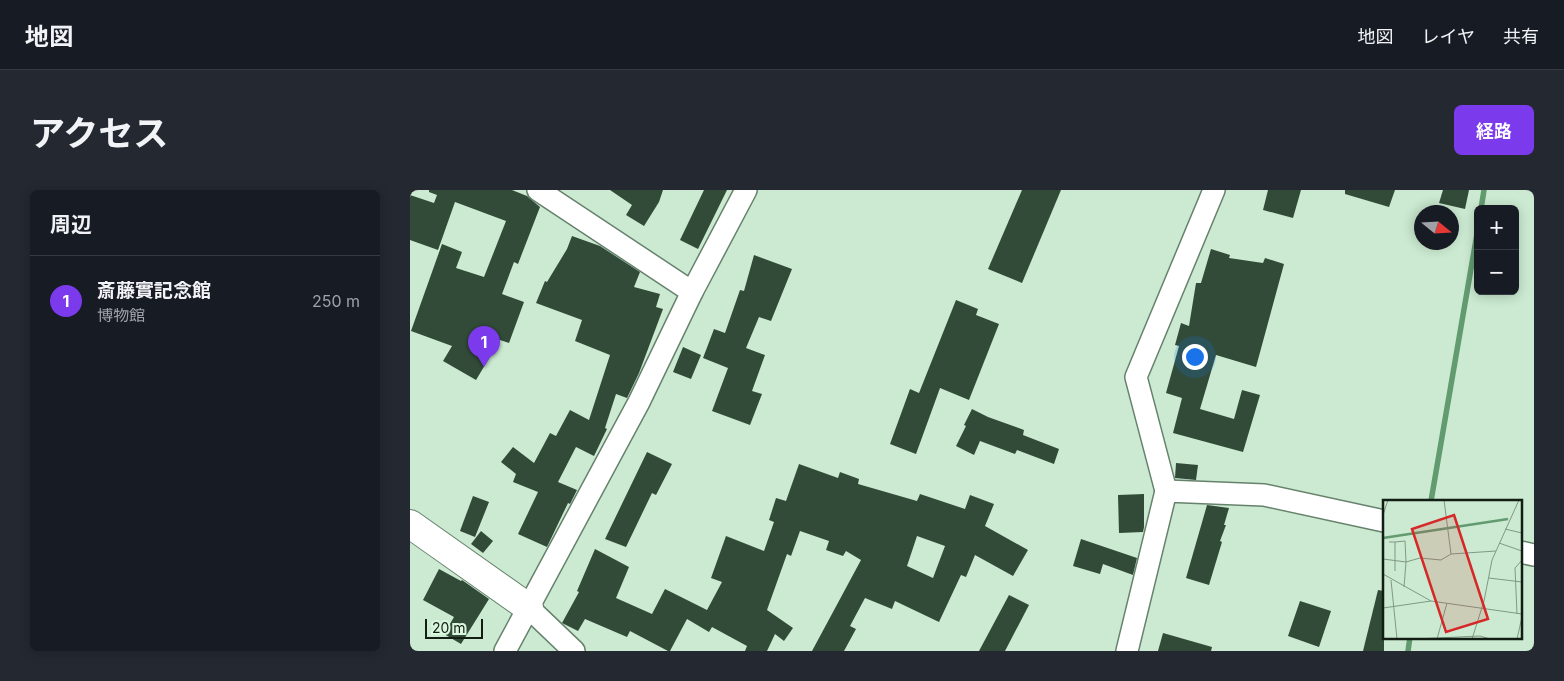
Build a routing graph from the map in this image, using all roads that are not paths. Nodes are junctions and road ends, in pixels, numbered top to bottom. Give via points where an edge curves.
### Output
1 (538, 190) edge
2 (746, 190) edge
3 (1214, 190) edge
4 (692, 292) junction
5 (1166, 491) junction
6 (1383, 521) edge
7 (410, 524) edge
8 (529, 608) junction
9 (505, 651) edge
10 (574, 651) edge
11 (1127, 651) edge

1 - 4 street
2 - 4 street
3 - 5 street via 1136,377
4 - 8 street via 639,402
5 - 6 street via 1264,495
5 - 11 street
7 - 8 street
8 - 9 street
8 - 10 street

